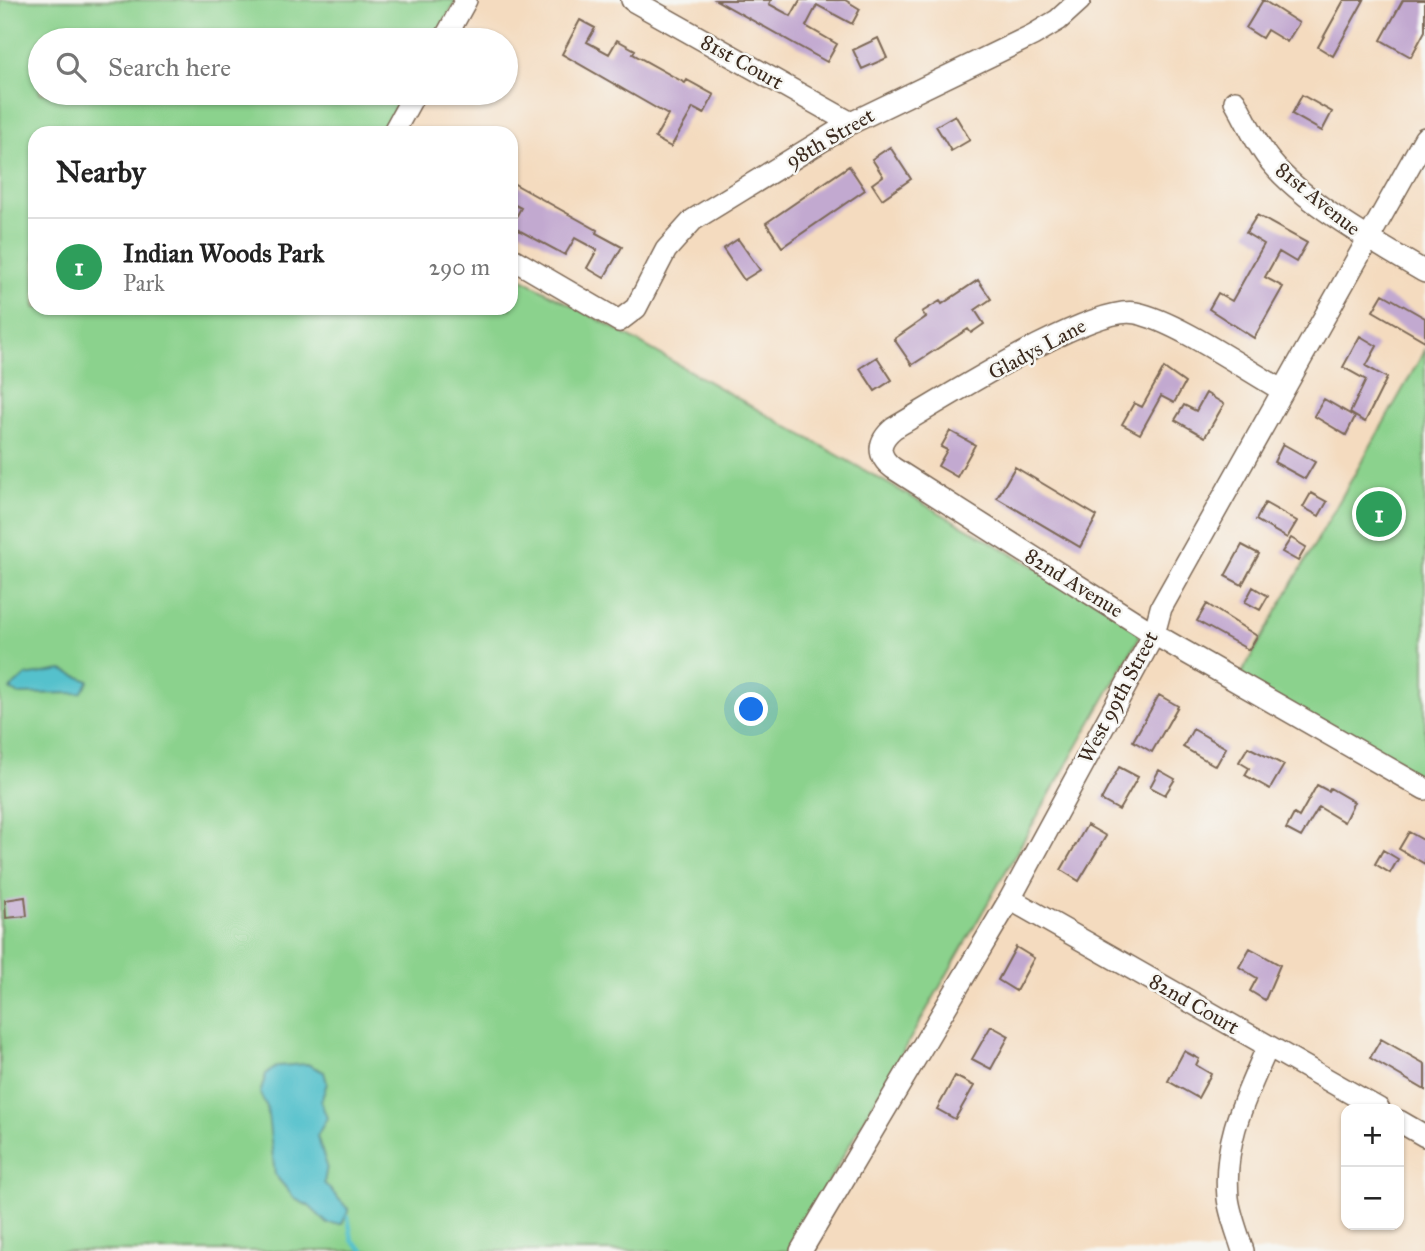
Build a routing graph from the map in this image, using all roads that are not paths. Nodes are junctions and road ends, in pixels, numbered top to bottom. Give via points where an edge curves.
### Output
1 (466, 0) edge
2 (632, 0) edge
3 (1080, 0) edge
4 (451, 28) edge
5 (1235, 101) dead end
6 (408, 105) edge
7 (851, 123) junction
8 (397, 126) edge
9 (1425, 138) edge
10 (1368, 240) junction
11 (518, 262) edge
12 (1425, 272) edge
13 (1282, 390) junction
14 (880, 449) joint
15 (1154, 634) junction
16 (1425, 789) edge
17 (1010, 899) junction
18 (1268, 1046) junction
19 (1369, 1104) edge
20 (1404, 1124) edge
21 (1425, 1136) edge
22 (802, 1251) edge
23 (1242, 1251) edge

1 - 4 street
2 - 7 street, 81st Court
3 - 7 street, 98th Street via 1033,36
5 - 10 street, 81st Avenue via 1271,162
6 - 8 street
7 - 11 street, 98th Street via 693,220 666,250 636,308 620,321
9 - 10 street, West 99th Street
10 - 12 street, 81st Avenue
10 - 13 street, West 99th Street
13 - 14 street, Gladys Lane via 1161,321 1120,311 1079,323 894,428
13 - 15 street, West 99th Street via 1161,608
14 - 15 street, 82nd Avenue via 885,463
15 - 16 street, 82nd Avenue
15 - 17 street, West 99th Street
17 - 18 street, 82nd Court
17 - 22 street, West 99th Street
18 - 19 street, 82nd Court
18 - 23 street via 1235,1121 1228,1155 1228,1200
20 - 21 street

